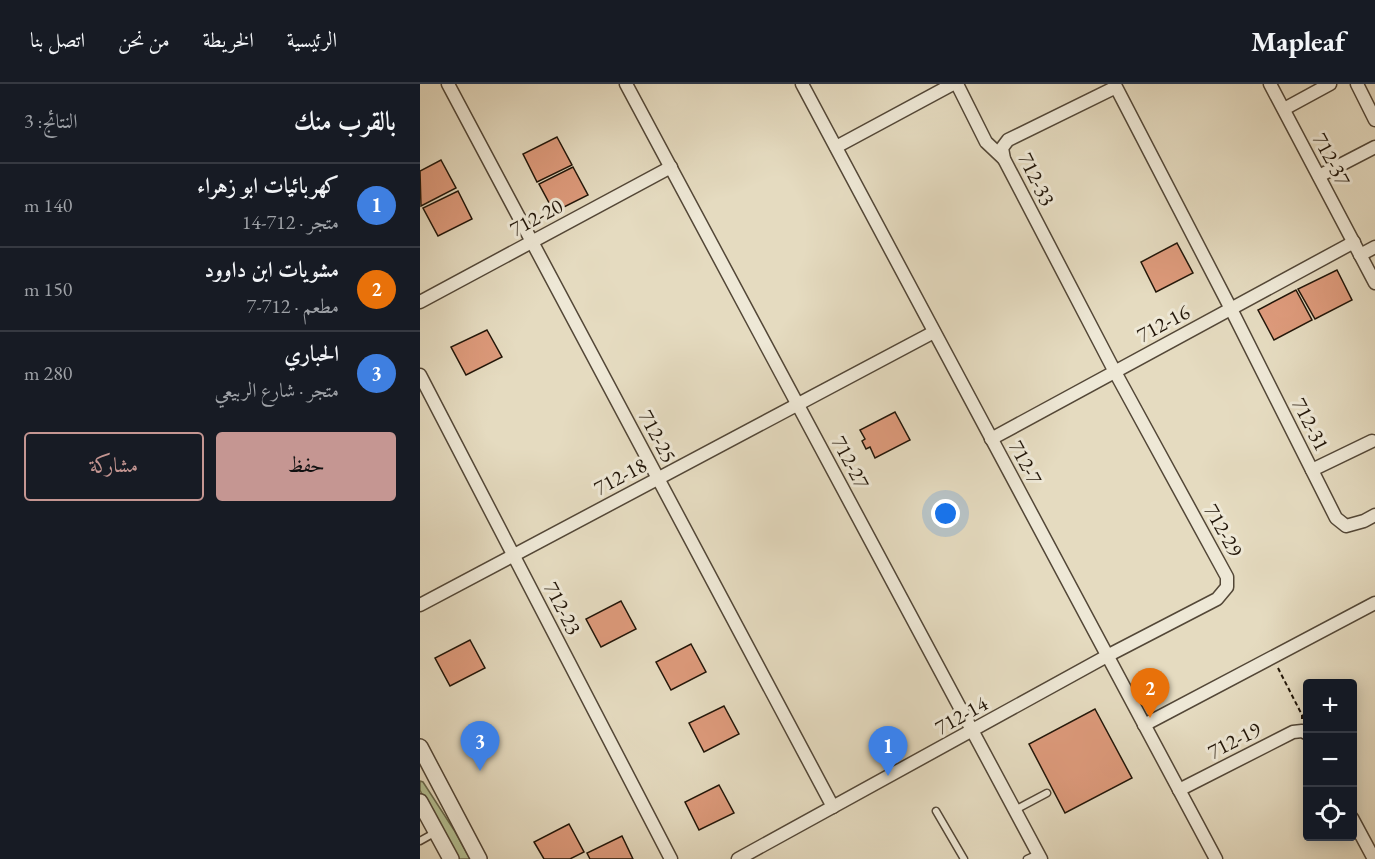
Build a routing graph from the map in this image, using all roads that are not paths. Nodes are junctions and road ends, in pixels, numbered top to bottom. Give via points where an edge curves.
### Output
1 (448, 84) edge
2 (626, 84) edge
3 (802, 84) edge
4 (955, 84) edge
5 (1270, 84) edge
6 (1330, 84) edge
7 (1357, 84) edge
8 (1115, 86) edge
9 (1284, 109) junction
10 (1375, 120) edge
11 (836, 147) junction
12 (1375, 147) edge
13 (1004, 159) junction
14 (671, 167) junction
15 (1319, 176) junction
16 (532, 242) junction
17 (1354, 242) junction
18 (1375, 247) edge
19 (1360, 255) junction
20 (1375, 283) edge
21 (420, 302) edge
22 (1231, 309) junction
23 (934, 332) junction
24 (1115, 372) junction
25 (420, 375) edge
26 (798, 404) junction
27 (992, 439) junction
28 (1372, 441) dead end
29 (1312, 470) junction
30 (658, 478) junction
31 (1375, 515) edge
32 (514, 555) junction
33 (1375, 603) edge
34 (420, 605) edge
35 (1107, 656) junction
36 (1144, 725) junction
37 (972, 730) junction
38 (1303, 733) edge
39 (422, 757) edge
40 (1179, 790) junction
41 (1047, 793) dead end
42 (420, 802) edge
43 (833, 807) junction
44 (1015, 810) junction
45 (936, 812) dead end
46 (1357, 826) edge
47 (436, 832) junction
48 (420, 841) edge
49 (1035, 857) edge
50 (451, 859) edge
51 (479, 859) edge
52 (671, 859) edge
53 (738, 859) edge
54 (964, 859) edge
55 (1216, 859) edge
56 (1374, 859) edge

1 - 16 street, 712-25
2 - 14 street, 712-27
3 - 11 street, 712-7
4 - 11 street
4 - 13 street via 986,142
5 - 9 street, 712-37
6 - 9 street
7 - 10 street
8 - 13 street, 712-33 via 1008,140 1002,148
8 - 22 street, 712-33
9 - 15 street, 712-37
11 - 23 street, 712-7
12 - 15 street
13 - 24 street, 712-33
14 - 16 street, 712-20
14 - 26 street, 712-27
15 - 17 street, 712-37
16 - 21 street, 712-20
16 - 30 street, 712-25
17 - 19 street, 712-37
17 - 22 street, 712-16
18 - 19 street
19 - 20 street, 712-37
22 - 24 street, 712-16
22 - 29 street, 712-31
23 - 26 street, 712-18
23 - 27 street, 712-7
24 - 27 street, 712-16
24 - 35 street, 712-29 via 1227,577 1227,587 1217,599
25 - 32 street, 712-23
26 - 30 street, 712-18
26 - 37 street, 712-27
27 - 35 street, 712-7
28 - 29 street
29 - 31 street, 712-31 via 1336,518 1346,526
30 - 32 street, 712-18
30 - 43 street, 712-25
32 - 34 street, 712-18
32 - 52 street, 712-23
33 - 36 street
35 - 36 street, 712-7
35 - 37 street, 712-14
36 - 40 street, 712-7
37 - 43 street, 712-14
37 - 44 street, 712-27
38 - 40 street, 712-19 via 1293,732
39 - 51 street
40 - 55 street, 712-7
41 - 44 lane
42 - 47 street
43 - 53 street, 712-14
44 - 49 street, 712-27
45 - 54 lane
46 - 56 street
47 - 48 lane
47 - 50 street

